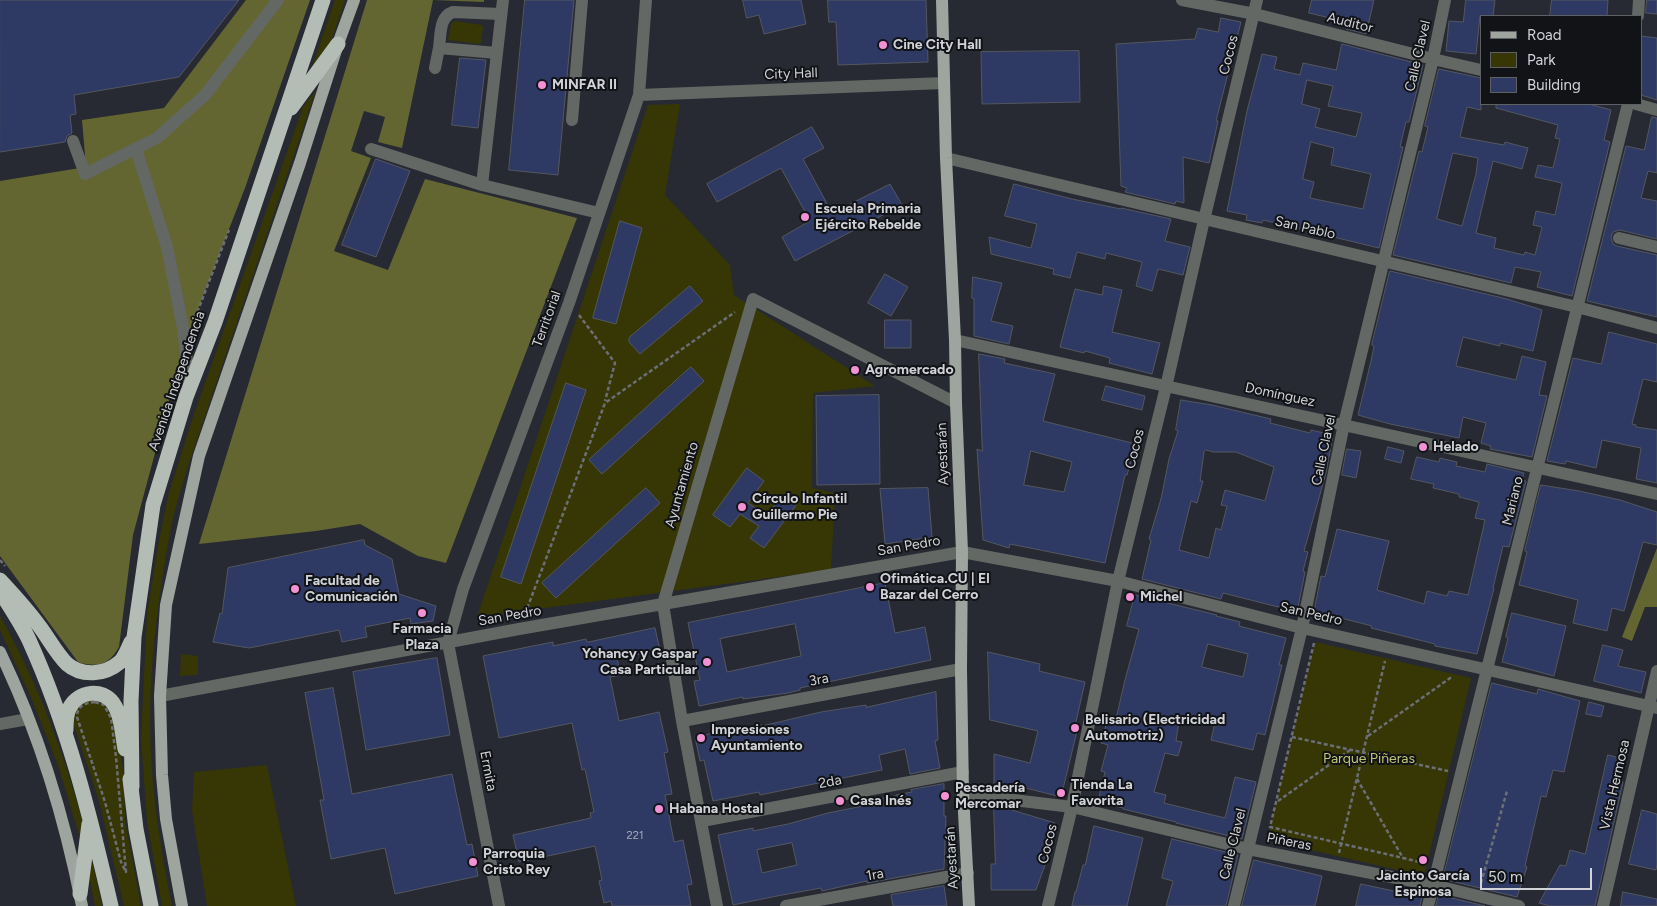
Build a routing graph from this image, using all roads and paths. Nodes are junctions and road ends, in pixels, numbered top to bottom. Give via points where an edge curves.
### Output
1 (278, 0) edge
2 (323, 0) edge
3 (354, 0) edge
4 (503, 0) edge
5 (582, 0) edge
6 (646, 0) edge
7 (942, 0) edge
8 (1182, 0) edge
9 (1258, 0) edge
10 (1445, 0) edge
11 (1640, 0) edge
12 (501, 14) junction
13 (1255, 14) junction
14 (1638, 15) edge
15 (338, 44) junction
16 (439, 48) junction
17 (497, 53) junction
18 (1433, 59) junction
19 (435, 68) dead end
20 (1480, 70) edge
21 (944, 83) junction
22 (639, 94) junction
23 (1628, 105) edge
24 (1640, 105) edge
25 (1657, 110) edge
26 (283, 120) junction
27 (572, 120) dead end
28 (73, 141) dead end
29 (136, 149) junction
30 (371, 149) dead end
31 (946, 158) junction
32 (482, 185) junction
33 (599, 214) junction
34 (1204, 220) junction
35 (230, 225) dead end
36 (1620, 238) dead end
37 (1657, 248) edge
38 (1383, 262) junction
39 (753, 299) junction
40 (569, 303) junction
41 (1577, 307) junction
42 (195, 318) dead end
43 (1657, 328) edge
44 (955, 340) junction
45 (190, 387) junction
46 (1166, 387) junction
47 (605, 403) junction
48 (956, 403) junction
49 (1344, 424) junction
50 (1537, 467) junction
51 (1657, 494) edge
52 (962, 552) junction
53 (0, 560) edge
54 (3, 573) edge
55 (1118, 582) junction
56 (0, 591) edge
57 (663, 604) junction
58 (1302, 628) junction
59 (519, 629) junction
60 (134, 637) junction
61 (448, 642) junction
62 (1314, 642) dead end
63 (1388, 648) junction
64 (0, 652) edge
65 (961, 669) junction
66 (1487, 670) junction
67 (1657, 671) edge
68 (1446, 672) dead end
69 (160, 696) junction
70 (89, 702) dead end
71 (1653, 707) edge
72 (28, 718) junction
73 (682, 721) junction
74 (0, 724) edge
75 (66, 731) junction
76 (1276, 734) junction
77 (1292, 737) junction
78 (1367, 737) junction
79 (1350, 750) junction
80 (1363, 753) junction
81 (963, 772) junction
82 (1461, 774) junction
83 (1357, 779) junction
84 (132, 787) junction
85 (1506, 791) dead end
86 (963, 794) junction
87 (1276, 802) junction
88 (1072, 807) junction
89 (90, 815) junction
90 (702, 821) junction
91 (1341, 844) junction
92 (1248, 849) junction
93 (1403, 858) junction
94 (1427, 864) dead end
95 (1336, 866) junction
96 (126, 872) dead end
97 (968, 873) junction
98 (1433, 886) junction
99 (1477, 897) junction
100 (81, 900) edge
101 (111, 906) edge
102 (151, 906) edge
103 (182, 906) edge
104 (499, 906) edge
105 (717, 906) edge
106 (786, 906) edge
107 (968, 906) edge
108 (1048, 906) edge
109 (1234, 906) edge
110 (1428, 906) edge
111 (1519, 906) edge
112 (1603, 906) edge

1 - 29 street via 205,95 157,138
2 - 26 highway, Avenida Independencia
3 - 15 main road
4 - 12 street
5 - 27 street
6 - 22 street, Territorial
7 - 21 main road, Ayestarán
8 - 13 street, Auditor
9 - 13 street, Cocos
10 - 18 street, Calle Clavel
11 - 14 street
12 - 16 street via 449,13 443,19
12 - 17 street
13 - 18 street, Auditor
13 - 34 street, Cocos
15 - 26 highway
15 - 69 main road via 200,456 166,605
16 - 17 street
16 - 19 street
17 - 32 street
18 - 20 street, Auditor
18 - 38 street, Calle Clavel
21 - 22 street, City Hall
21 - 31 main road, Ayestarán
22 - 33 street, Territorial
23 - 41 street, Mariano
24 - 25 street
26 - 45 highway, Avenida Independencia
28 - 29 street via 85,174
29 - 45 street via 167,246 183,328
30 - 32 street
31 - 34 street, San Pablo
31 - 44 main road, Ayestarán
32 - 33 street
33 - 40 street, Territorial
34 - 38 street, San Pablo
34 - 46 street, Cocos
35 - 42 path
36 - 37 street
38 - 41 street, San Pablo
38 - 49 street, Calle Clavel
39 - 47 path
39 - 48 street
39 - 57 street, Ayuntamiento
40 - 47 path via 615,363
40 - 61 street, Territorial via 464,588
41 - 43 street, San Pablo
41 - 50 street, Mariano
44 - 46 street, Domínguez
44 - 48 main road, Ayestarán
45 - 60 highway, Avenida Independencia via 153,505
46 - 49 street, Domínguez
46 - 55 street, Cocos
47 - 59 path
48 - 52 main road, Ayestarán
49 - 50 street, Domínguez
49 - 58 street, Calle Clavel
50 - 51 street, Domínguez
50 - 66 street, Mariano
52 - 55 street, San Pedro
52 - 57 street, San Pedro
52 - 65 main road, Ayestarán
53 - 54 path
54 - 60 highway via 53,647 76,670 95,673 112,668 121,660
55 - 58 street, San Pedro
55 - 88 street, Cocos
56 - 75 highway via 28,638
57 - 59 street, San Pedro
57 - 73 street, Ayuntamiento
58 - 63 street, San Pedro
58 - 76 street, Calle Clavel
59 - 61 street, San Pedro
60 - 84 highway, Avenida Independencia
61 - 69 street, San Pedro
61 - 104 street, Ermita
62 - 77 path
63 - 66 street, San Pedro
63 - 78 path
64 - 72 main road
65 - 73 street, 3ra
65 - 81 main road, Ayestarán
66 - 71 street, San Pedro
66 - 82 street, Mariano
67 - 71 street, Vista Hermosa
68 - 78 path via 1455,674
69 - 103 main road via 166,819
70 - 96 path via 80,707 77,716
71 - 112 street, Vista Hermosa
72 - 74 street
72 - 100 main road via 62,818
73 - 90 street, Ayuntamiento
75 - 84 highway via 67,713 76,700 88,694 108,698 120,722
75 - 89 highway
76 - 77 path
76 - 92 street, Calle Clavel
77 - 79 path
77 - 87 path
78 - 80 path
79 - 80 path
79 - 87 path
80 - 82 path
80 - 83 path
81 - 86 main road, Ayestarán
81 - 90 street, 2da
82 - 98 street, Mariano
83 - 91 path
83 - 93 path
84 - 102 highway via 136,828
85 - 99 path
86 - 88 street, Piñeras
86 - 97 main road, Ayestarán
87 - 91 path via 1270,827
88 - 92 street, Piñeras
88 - 108 street, Cocos
89 - 100 highway
89 - 101 highway
90 - 105 street, Ayuntamiento
91 - 93 path
91 - 95 path
92 - 95 street, Piñeras
92 - 109 street, Calle Clavel
93 - 94 path
95 - 98 street, Piñeras
97 - 106 street, 1ra
97 - 107 main road, Ayestarán
98 - 99 street, Piñeras
98 - 110 street, Mariano
99 - 111 street, Piñeras

